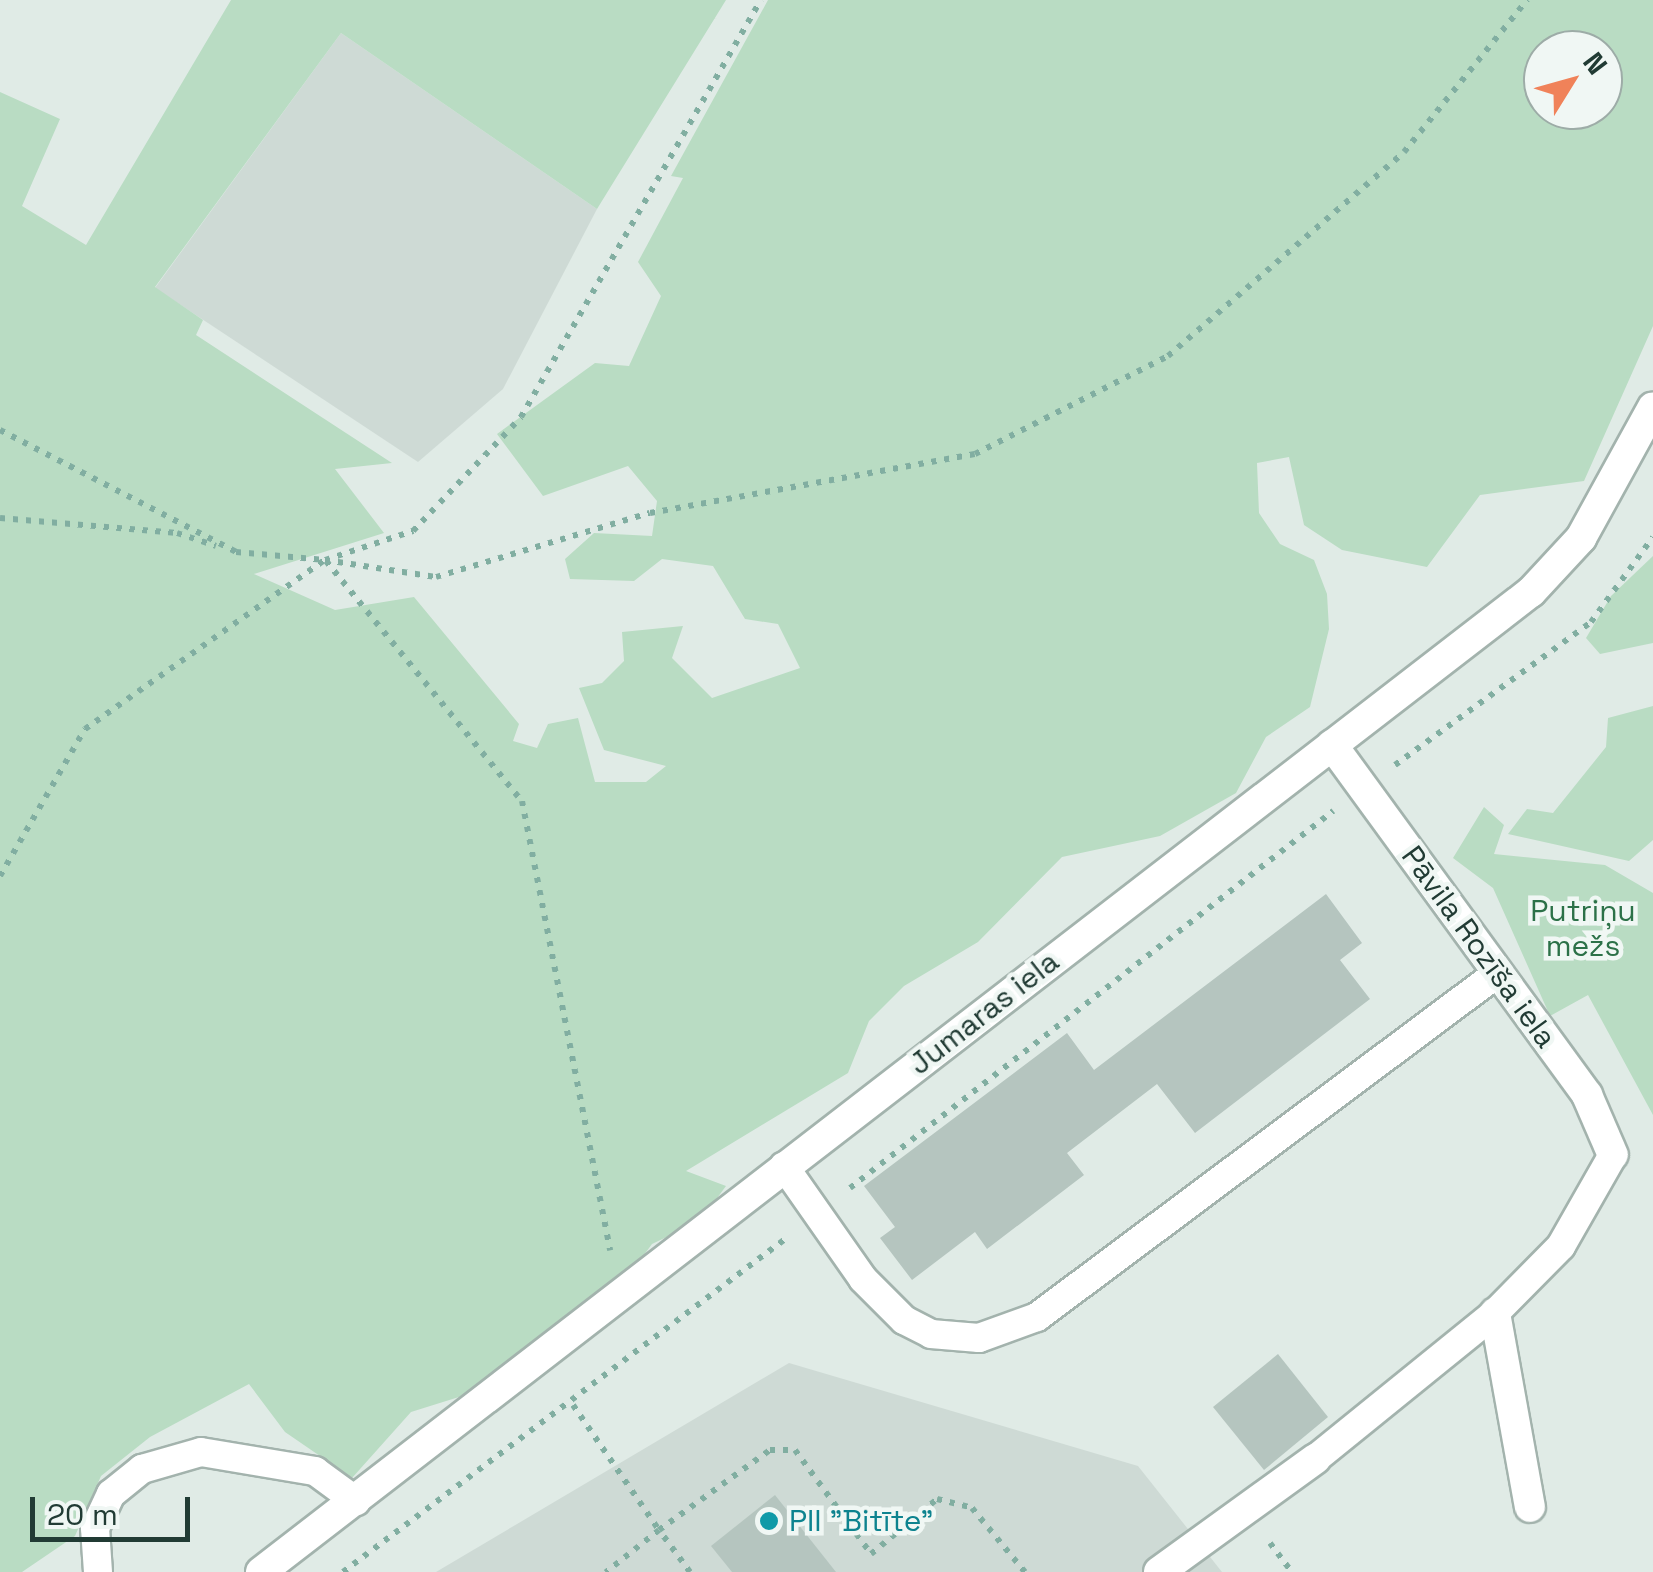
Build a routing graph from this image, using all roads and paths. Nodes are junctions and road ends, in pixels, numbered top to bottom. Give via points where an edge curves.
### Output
1 (761, 0) edge
2 (1527, 0) edge
3 (1653, 407) edge
4 (0, 430) edge
5 (0, 518) edge
6 (1653, 536) edge
7 (236, 552) junction
8 (325, 560) junction
9 (1332, 745) junction
10 (1365, 786) junction
11 (0, 876) edge
12 (1495, 975) junction
13 (1614, 1155) joint
14 (784, 1166) junction
15 (818, 1214) junction
16 (620, 1299) junction
17 (1494, 1313) junction
18 (573, 1404) junction
19 (1315, 1459) joint
20 (356, 1501) junction
21 (1530, 1507) dead end
22 (658, 1530) junction
23 (98, 1572) edge
24 (261, 1572) edge
25 (342, 1572) edge
26 (606, 1572) edge
27 (690, 1572) edge
28 (1025, 1572) edge
29 (1159, 1572) edge

1 - 8 path via 521,417 413,531
2 - 8 path via 1404,152 1168,356 975,454 650,513 436,577
3 - 9 street, Jumaras iela via 1581,538 1531,592
4 - 7 path
5 - 7 path via 176,533
6 - 10 path via 1590,622
7 - 8 path
8 - 11 path via 85,729
8 - 16 path via 522,801
9 - 10 street, Pāvila Rozīša iela
9 - 14 street, Jumaras iela
10 - 12 street, Pāvila Rozīša iela
10 - 15 path
12 - 13 street, Pāvila Rozīša iela via 1587,1095
12 - 15 lane via 1038,1317 994,1333 931,1334 904,1320
13 - 17 lane via 1561,1246
14 - 15 lane
14 - 16 street, Jumaras iela
15 - 18 path
16 - 20 street, Jumaras iela
17 - 19 lane
17 - 21 street
18 - 22 path
18 - 25 path
19 - 29 street
20 - 23 lane via 314,1472 201,1452 142,1470 112,1494 94,1528
20 - 24 street, Jumaras iela
22 - 26 path
22 - 27 path
22 - 28 path via 770,1450 795,1450 871,1554 936,1499 972,1508

